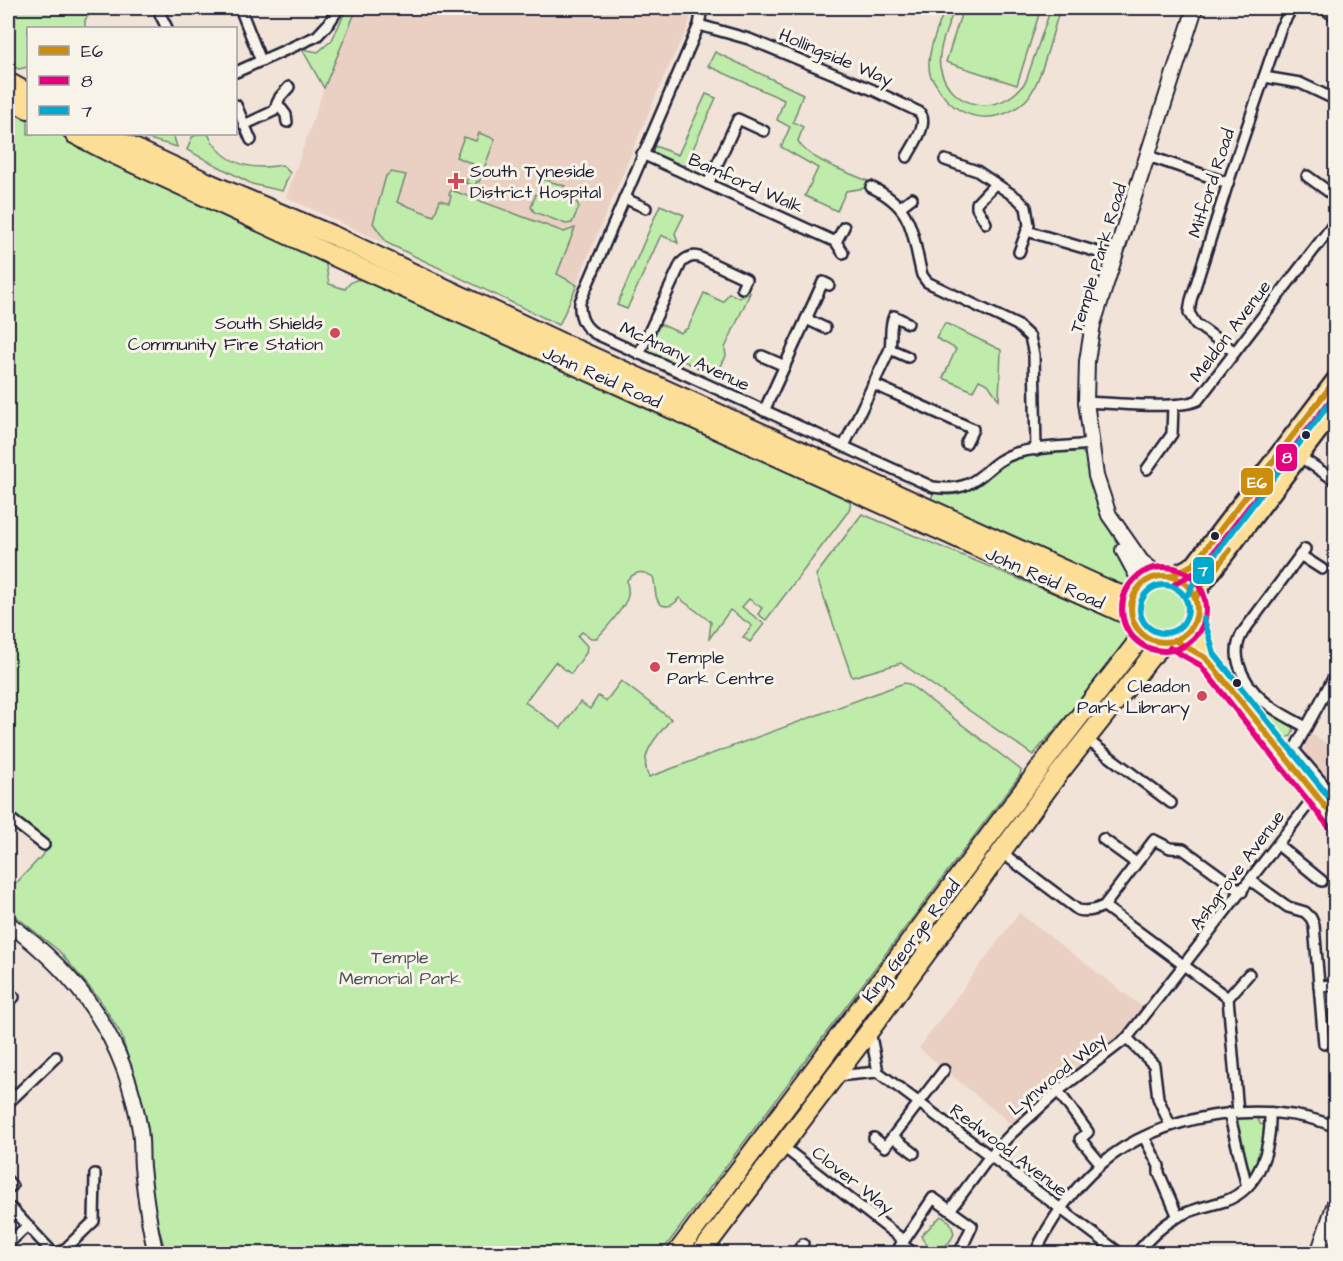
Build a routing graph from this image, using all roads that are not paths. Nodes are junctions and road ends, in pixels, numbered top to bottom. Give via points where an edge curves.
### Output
1 (240, 8) edge
2 (339, 8) edge
3 (702, 8) edge
4 (1195, 8) edge
5 (1292, 8) edge
6 (1323, 8) edge
7 (160, 14) dead end
8 (1335, 17) edge
9 (699, 25) junction
10 (166, 27) edge
11 (261, 61) junction
12 (237, 72) edge
13 (1264, 77) junction
14 (8, 82) edge
15 (289, 87) dead end
16 (27, 92) edge
17 (8, 98) edge
18 (1335, 100) edge
19 (277, 103) junction
20 (27, 108) edge
21 (237, 108) edge
22 (287, 122) dead end
23 (244, 125) junction
24 (764, 131) dead end
25 (76, 135) edge
26 (106, 135) edge
27 (251, 140) dead end
28 (642, 154) junction
29 (1148, 156) junction
30 (907, 157) dead end
31 (945, 160) dead end
32 (1307, 176) dead end
33 (1228, 183) junction
34 (708, 184) junction
35 (995, 184) junction
36 (871, 187) dead end
37 (1335, 197) edge
38 (624, 198) junction
39 (912, 198) dead end
40 (900, 207) junction
41 (646, 208) dead end
42 (1335, 221) edge
43 (986, 223) dead end
44 (844, 227) dead end
45 (1027, 231) junction
46 (837, 242) junction
47 (1019, 252) dead end
48 (843, 253) dead end
49 (1114, 257) junction
50 (829, 285) dead end
51 (742, 288) dead end
52 (806, 319) junction
53 (908, 323) dead end
54 (825, 328) dead end
55 (890, 349) junction
56 (1236, 352) junction
57 (639, 354) junction
58 (762, 356) dead end
59 (908, 357) dead end
60 (785, 366) junction
61 (1335, 378) edge
62 (873, 384) junction
63 (1086, 402) junction
64 (1173, 405) junction
65 (1335, 409) edge
66 (764, 411) junction
67 (966, 443) dead end
68 (1090, 444) junction
69 (844, 446) junction
70 (1284, 446) junction
71 (1036, 450) junction
72 (1300, 457) junction
73 (1147, 469) dead end
74 (1335, 481) edge
75 (1108, 515) junction
76 (1322, 569) dead end
77 (1166, 576) junction
78 (1136, 592) junction
79 (1196, 598) junction
80 (1134, 622) junction
81 (1195, 622) junction
82 (1170, 641) junction
83 (1206, 658) junction
84 (1335, 673) edge
85 (1306, 727) junction
86 (1086, 739) junction
87 (1289, 754) junction
88 (1317, 797) junction
89 (1335, 799) edge
90 (1171, 803) dead end
91 (8, 817) edge
92 (1335, 821) edge
93 (1006, 830) junction
94 (1103, 839) dead end
95 (1278, 844) junction
96 (44, 845) dead end
97 (1001, 852) junction
98 (1136, 863) junction
99 (1250, 880) junction
100 (1322, 881) dead end
101 (1242, 892) junction
102 (1104, 906) junction
103 (8, 923) edge
104 (1185, 964) junction
105 (1249, 974) dead end
106 (1335, 985) edge
107 (1319, 986) junction
108 (1228, 998) junction
109 (854, 1018) junction
110 (870, 1030) junction
111 (1127, 1038) junction
112 (1324, 1044) dead end
113 (56, 1057) dead end
114 (819, 1064) junction
115 (944, 1070) dead end
116 (878, 1072) junction
117 (836, 1076) junction
118 (1058, 1091) junction
119 (8, 1103) edge
120 (919, 1103) junction
121 (1233, 1113) junction
122 (1270, 1113) junction
123 (1170, 1125) junction
124 (1335, 1127) edge
125 (893, 1137) junction
126 (1144, 1137) junction
127 (874, 1138) dead end
128 (782, 1146) junction
129 (914, 1153) dead end
130 (990, 1156) junction
131 (1101, 1164) junction
132 (95, 1174) dead end
133 (1247, 1187) junction
134 (1335, 1200) edge
135 (12, 1209) dead end
136 (1062, 1209) junction
137 (950, 1210) junction
138 (1178, 1216) junction
139 (27, 1225) junction
140 (902, 1242) junction
141 (8, 1244) edge
142 (54, 1254) edge
143 (60, 1254) edge
144 (156, 1254) edge
145 (676, 1254) edge
146 (700, 1254) edge
147 (895, 1254) edge
148 (915, 1254) edge
149 (959, 1254) edge
150 (1035, 1254) edge
151 (1121, 1254) edge
152 (1136, 1254) edge
153 (1318, 1254) edge

1 - 11 street
2 - 11 street via 317,36
3 - 9 street, McAnany Avenue
4 - 29 street, Temple Park Road
5 - 13 street, Mitford Road via 1281,27
6 - 8 street
7 - 10 street
9 - 28 street, McAnany Avenue
9 - 30 street, Hollingside Way via 749,39 915,109 922,115 923,124
11 - 12 street
13 - 18 street via 1299,83
13 - 33 street, Mitford Road
14 - 16 highway
15 - 19 street
17 - 20 highway
19 - 22 street
19 - 23 street via 274,111
21 - 23 street
23 - 27 street
24 - 34 street via 738,118
25 - 80 highway, John Reid Road
26 - 78 highway, John Reid Road via 1120,595
28 - 34 street, Bamford Walk
28 - 38 street, McAnany Avenue
29 - 33 street
29 - 49 street, Temple Park Road
31 - 35 street via 977,171
32 - 37 street
33 - 56 street, Mitford Road via 1189,313 1196,324
34 - 46 street, Bamford Walk
35 - 43 street via 977,203
35 - 45 street via 1026,207
36 - 40 street
38 - 41 street
38 - 57 street, McAnany Avenue via 579,309 582,322 591,332
39 - 40 street
40 - 71 street via 907,216 927,282 1017,325 1030,337 1034,355
42 - 56 street, Meldon Avenue
44 - 46 street
45 - 47 street
45 - 49 street
46 - 48 street
49 - 63 street, Temple Park Road via 1094,324 1087,361
50 - 52 street via 824,282
51 - 57 street via 746,279 699,257 685,259
52 - 54 street
52 - 60 street
53 - 55 street via 894,316 890,324
55 - 59 street
55 - 62 street
56 - 64 street, Meldon Avenue via 1198,400
57 - 66 street, McAnany Avenue
58 - 60 street
60 - 66 street
61 - 70 main road
62 - 67 street via 973,429
62 - 69 street
63 - 64 street, Meldon Avenue
63 - 68 street, Temple Park Road
64 - 73 street via 1172,434
65 - 72 main road
66 - 69 street, McAnany Avenue
68 - 71 street, McAnany Avenue
68 - 75 street, Temple Park Road
69 - 71 street, McAnany Avenue via 945,489 976,481 1018,452
70 - 72 street
70 - 77 main road via 1194,564
72 - 74 street
72 - 79 main road
75 - 77 street, Temple Park Road via 1136,556
75 - 78 street via 1135,572
76 - 85 street via 1302,552 1243,632 1236,653 1239,668 1260,698
77 - 78 highway via 1143,583
77 - 79 highway via 1182,581
78 - 80 highway via 1131,609
79 - 81 highway
80 - 82 highway via 1150,639
80 - 93 highway, King George Road via 1135,645 1052,752
81 - 82 highway via 1187,633
81 - 83 main road
82 - 83 main road
82 - 86 highway, King George Road via 1150,658
83 - 87 main road
84 - 85 street
85 - 87 street
86 - 90 street
86 - 93 highway, King George Road
87 - 88 main road
87 - 89 street
88 - 92 main road
88 - 95 street, Ashgrove Avenue
91 - 96 street
93 - 97 highway, King George Road
93 - 109 highway, King George Road
94 - 98 street
95 - 99 street, Ashgrove Avenue
95 - 100 street
97 - 102 street via 1077,910
97 - 110 highway, King George Road
98 - 101 street via 1154,840 1183,849
98 - 102 street
99 - 101 street, Ashgrove Avenue
99 - 107 street via 1311,918
101 - 104 street, Ashgrove Avenue
102 - 104 street
103 - 144 street via 68,976 105,1025 119,1056 140,1132
104 - 108 street
104 - 111 street, Lynwood Way
105 - 108 street
106 - 107 street
107 - 112 street
108 - 121 street
109 - 110 highway
109 - 114 highway, King George Road
110 - 116 street
110 - 117 highway, King George Road
111 - 118 street, Lynwood Way
111 - 123 street via 1154,1065 1158,1098
113 - 119 street
114 - 117 highway
114 - 145 highway, King George Road
115 - 120 street
116 - 117 street
116 - 120 street, Redwood Avenue
117 - 128 highway, King George Road
118 - 130 street, Lynwood Way
118 - 131 street via 1088,1132 1080,1139
120 - 125 street
120 - 130 street, Redwood Avenue
121 - 122 street
121 - 123 street
121 - 133 street
122 - 124 street
122 - 133 street via 1264,1159
123 - 126 street
125 - 127 street via 885,1147
125 - 129 street
126 - 131 street
126 - 138 street
128 - 140 street, Clover Way
128 - 146 highway, King George Road
130 - 136 street, Redwood Avenue
130 - 137 street, Lynwood Way
131 - 136 street
132 - 143 street via 94,1221
133 - 138 street via 1226,1200
134 - 153 street
135 - 139 street
136 - 150 street
136 - 151 street, Redwood Avenue
137 - 140 street via 933,1198
137 - 149 street via 972,1226
138 - 152 street
139 - 141 street
139 - 142 street
140 - 147 street
140 - 148 street

